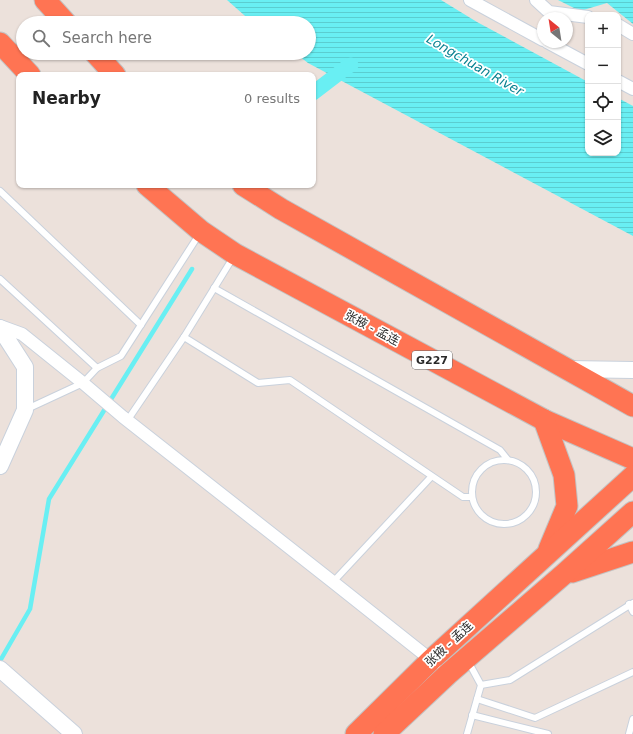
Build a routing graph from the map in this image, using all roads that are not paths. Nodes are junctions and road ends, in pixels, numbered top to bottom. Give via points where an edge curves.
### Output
1 (44, 0) edge
2 (470, 0) edge
3 (536, 0) edge
4 (59, 16) edge
5 (585, 17) edge
6 (621, 27) edge
7 (633, 34) edge
8 (537, 37) edge
9 (0, 43) edge
10 (558, 48) edge
11 (101, 60) edge
12 (585, 62) edge
13 (27, 72) edge
14 (112, 72) edge
15 (621, 83) edge
16 (633, 89) edge
17 (151, 188) edge
18 (248, 188) edge
19 (0, 191) edge
20 (201, 231) junction
21 (235, 254) junction
22 (0, 279) edge
23 (214, 288) junction
24 (141, 325) junction
25 (0, 327) edge
26 (184, 337) junction
27 (97, 368) junction
28 (568, 369) junction
29 (633, 370) edge
30 (85, 385) junction
31 (633, 406) edge
32 (25, 410) junction
33 (125, 419) junction
34 (544, 420) junction
35 (633, 459) edge
36 (508, 460) junction
37 (0, 466) edge
38 (633, 476) edge
39 (431, 477) junction
40 (472, 497) junction
41 (633, 512) edge
42 (633, 552) edge
43 (546, 556) junction
44 (564, 574) junction
45 (333, 582) junction
46 (631, 603) edge
47 (633, 612) edge
48 (466, 658) junction
49 (431, 660) junction
50 (0, 669) edge
51 (633, 672) edge
52 (448, 674) junction
53 (481, 685) junction
54 (477, 699) junction
55 (472, 715) junction
56 (633, 719) edge
57 (74, 734) edge
58 (356, 734) edge
59 (384, 734) edge
60 (467, 734) edge
61 (548, 734) edge
62 (629, 734) edge

1 - 4 highway
2 - 8 street
3 - 5 street via 549,12
6 - 7 street
9 - 13 highway
10 - 12 street
11 - 14 highway
15 - 16 street
17 - 20 highway, 张掖 - 孟连 / G227
18 - 28 highway
19 - 24 lane
20 - 21 highway, 张掖 - 孟连 / G227
20 - 24 lane
21 - 23 lane
21 - 34 highway, 张掖 - 孟连 / G227
22 - 27 lane
23 - 26 lane
23 - 36 lane via 500,450
24 - 27 lane via 121,356
25 - 30 street via 22,334
25 - 32 main road via 25,367
26 - 33 lane
26 - 39 lane via 258,383 290,380
27 - 30 lane
28 - 29 main road
28 - 31 highway
30 - 32 lane
30 - 33 street
32 - 37 main road
33 - 45 street
34 - 35 highway, 张掖 - 孟连 / G227
34 - 43 highway via 564,475 567,506
36 - 40 lane via 492,462 478,472 472,488
36 - 40 lane via 524,466 534,479 536,494 532,509 527,515 512,523 495,523 480,513
38 - 43 highway, 张掖 - 孟连
39 - 40 lane via 463,497
39 - 45 lane
41 - 44 highway, 张掖 - 孟连
42 - 44 highway
43 - 49 highway, 张掖 - 孟连
44 - 48 highway, 张掖 - 孟连
45 - 49 street
46 - 47 lane
46 - 53 lane via 510,680
48 - 52 highway, 张掖 - 孟连
48 - 53 lane
49 - 52 street
49 - 58 highway, 张掖 - 孟连
50 - 57 main road
51 - 54 lane via 535,718
52 - 59 highway, 张掖 - 孟连
53 - 54 lane
54 - 55 lane
55 - 60 lane
55 - 61 lane
56 - 62 lane

